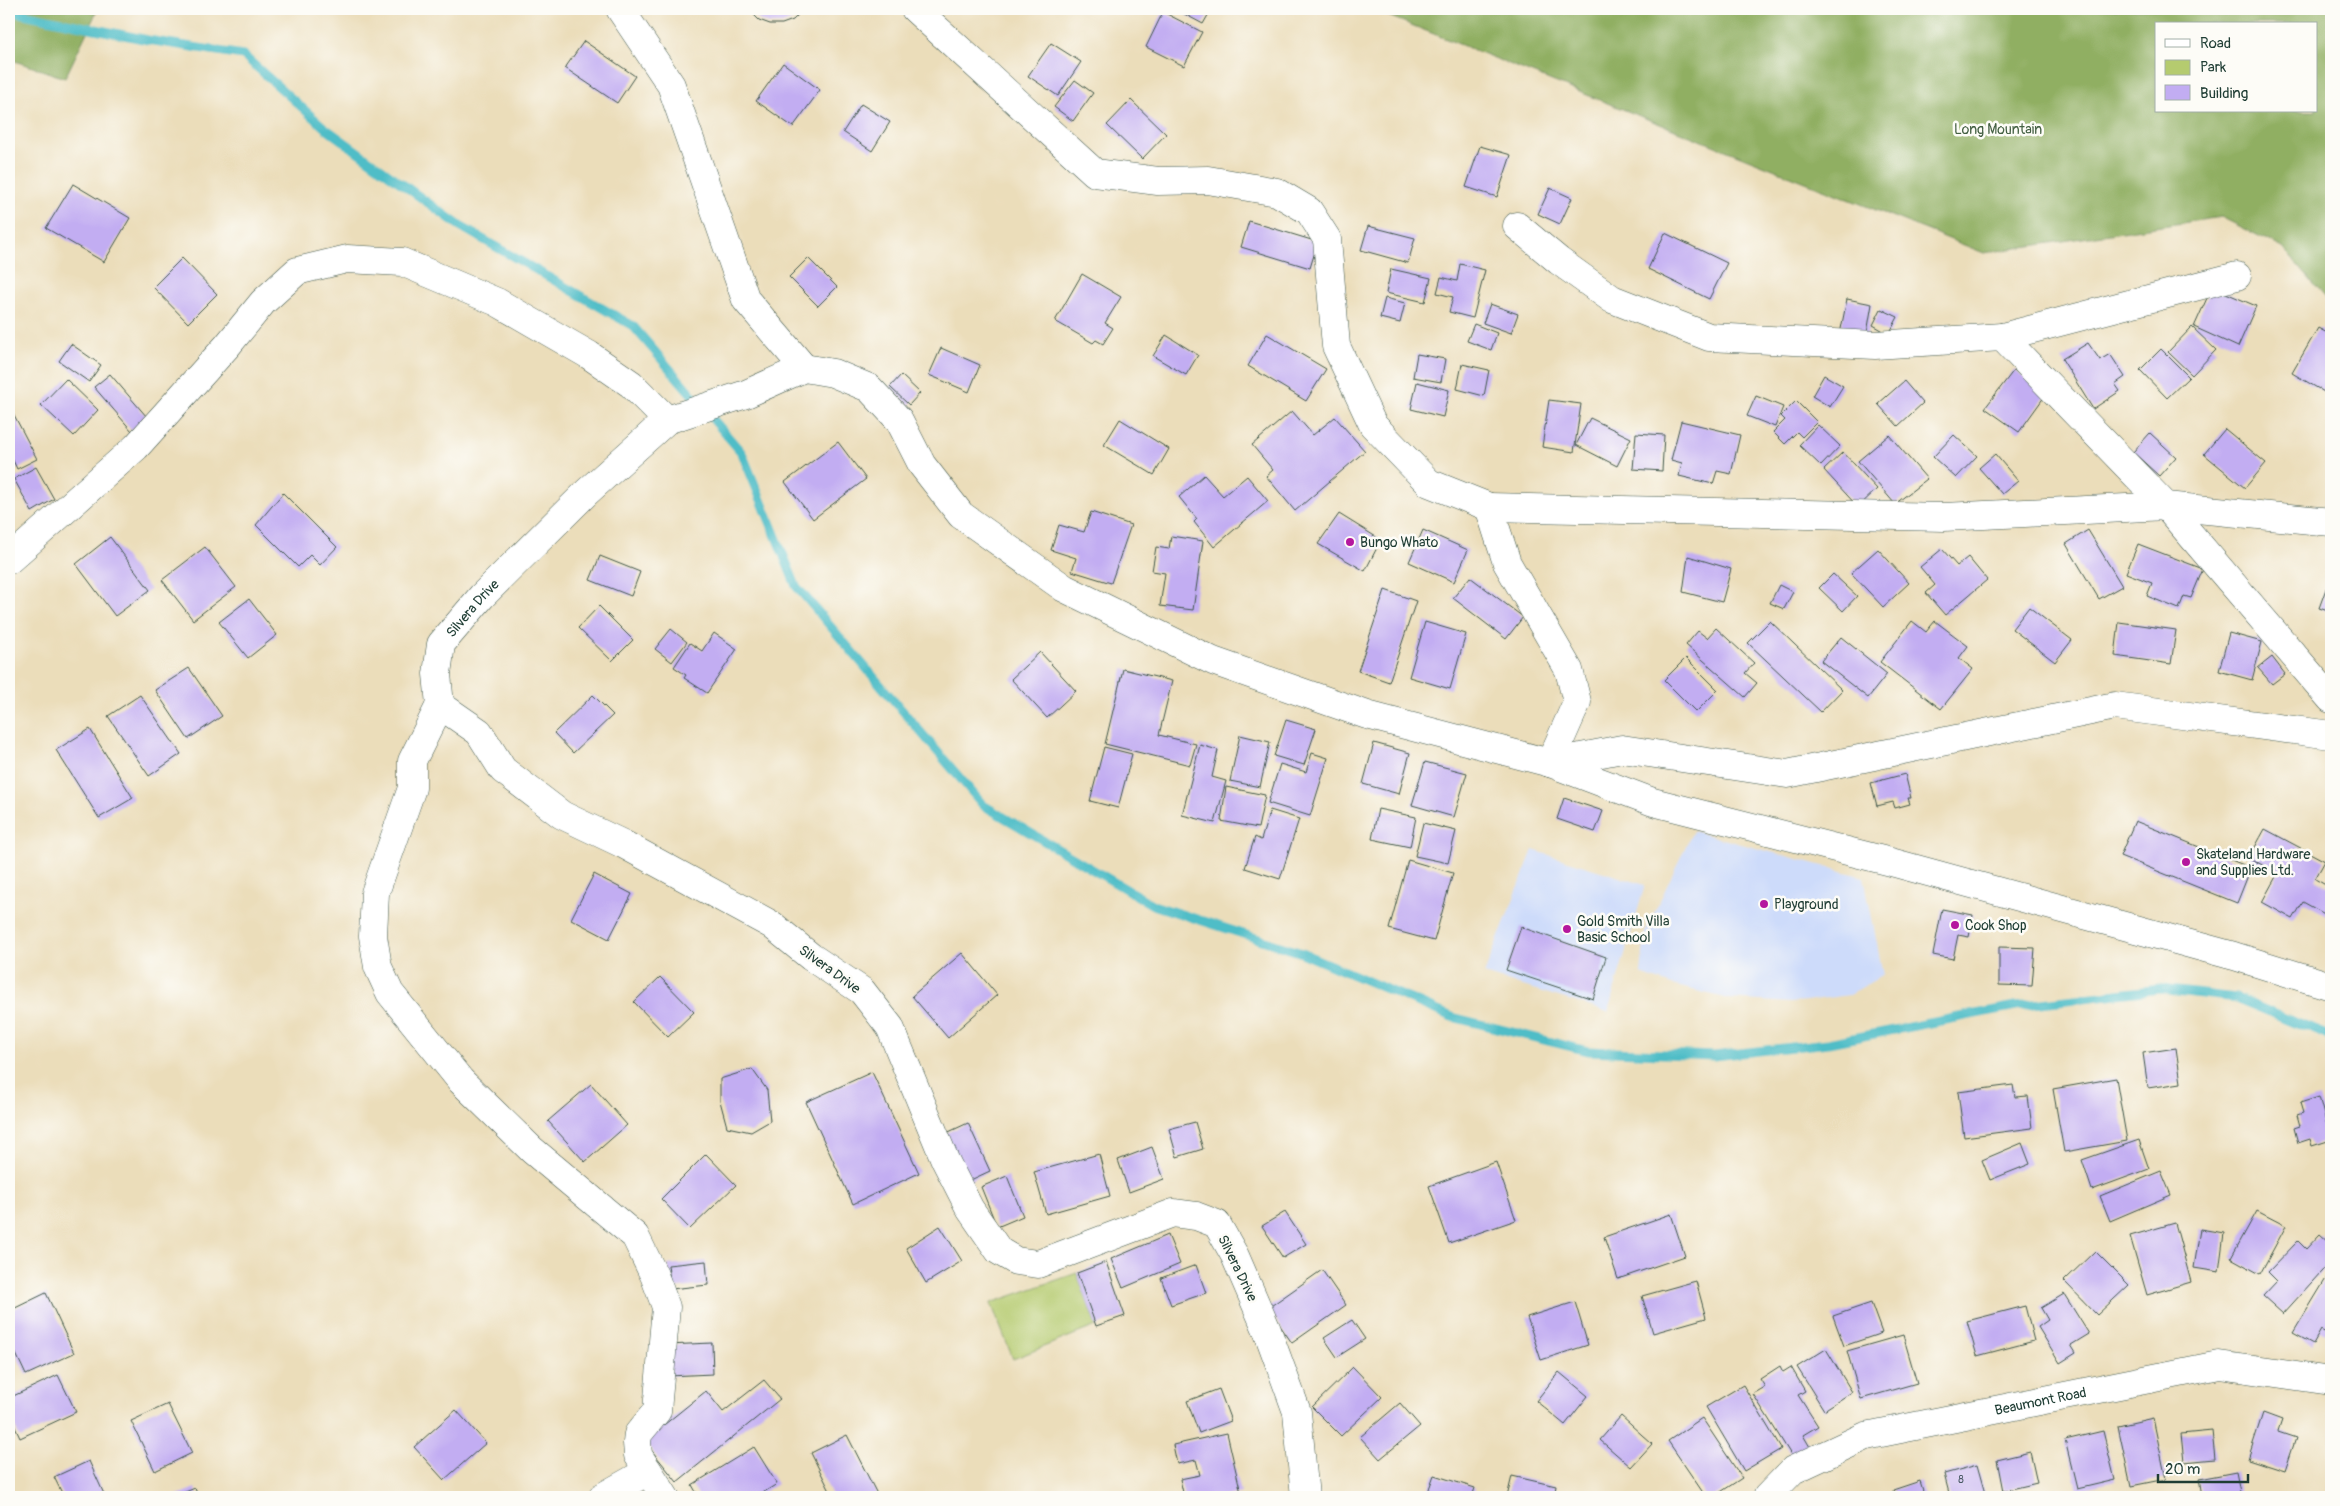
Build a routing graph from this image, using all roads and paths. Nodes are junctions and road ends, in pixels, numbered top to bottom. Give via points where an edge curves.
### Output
1 (620, 9) edge
2 (915, 9) edge
3 (1517, 226) dead end
4 (2237, 276) dead end
5 (2002, 337) junction
6 (804, 368) junction
7 (667, 420) junction
8 (2166, 506) junction
9 (1489, 507) junction
10 (2331, 522) edge
11 (9, 560) edge
12 (2331, 699) edge
13 (440, 705) junction
14 (2331, 735) edge
15 (1550, 763) junction
16 (2331, 986) edge
17 (2331, 1381) edge
18 (648, 1471) junction
19 (602, 1497) edge
20 (665, 1497) edge
21 (1306, 1497) edge
22 (1767, 1497) edge

1 - 6 street via 670,85 746,300
2 - 9 street via 1094,173 1158,181 1216,181 1277,192 1309,212 1327,239 1336,346 1373,425 1429,483
3 - 5 street via 1612,300 1709,337 1875,345
4 - 5 street
5 - 8 street
6 - 7 street via 746,394
6 - 15 street via 833,373 869,388 899,420 922,465 961,515 1064,588 1213,661 1367,715
7 - 11 street via 631,384 589,355 497,302 402,262 347,259 298,271 263,302 136,447
7 - 13 street, Silvera Drive via 587,492 482,596 441,644 437,674
8 - 9 street via 1944,517
8 - 10 street
8 - 12 street
9 - 15 street via 1507,562 1568,670 1577,702
13 - 18 street via 412,761 412,788 374,893 373,936 378,967 390,994 460,1080 532,1150 635,1236 666,1307 657,1411 638,1434 637,1443 638,1455
13 - 21 street, Silvera Drive via 478,732 504,770 562,815 623,844 772,925 811,957 862,991 890,1027 945,1160 970,1210 999,1251 1016,1261 1038,1264 1173,1214 1196,1216 1217,1224 1267,1330 1297,1412
14 - 15 street via 2115,706 1787,774 1622,749
15 - 16 street via 1653,802 1891,862 2234,956
17 - 22 street, Beaumont Road via 2219,1365 1866,1436 1793,1470
18 - 19 street
18 - 20 street

